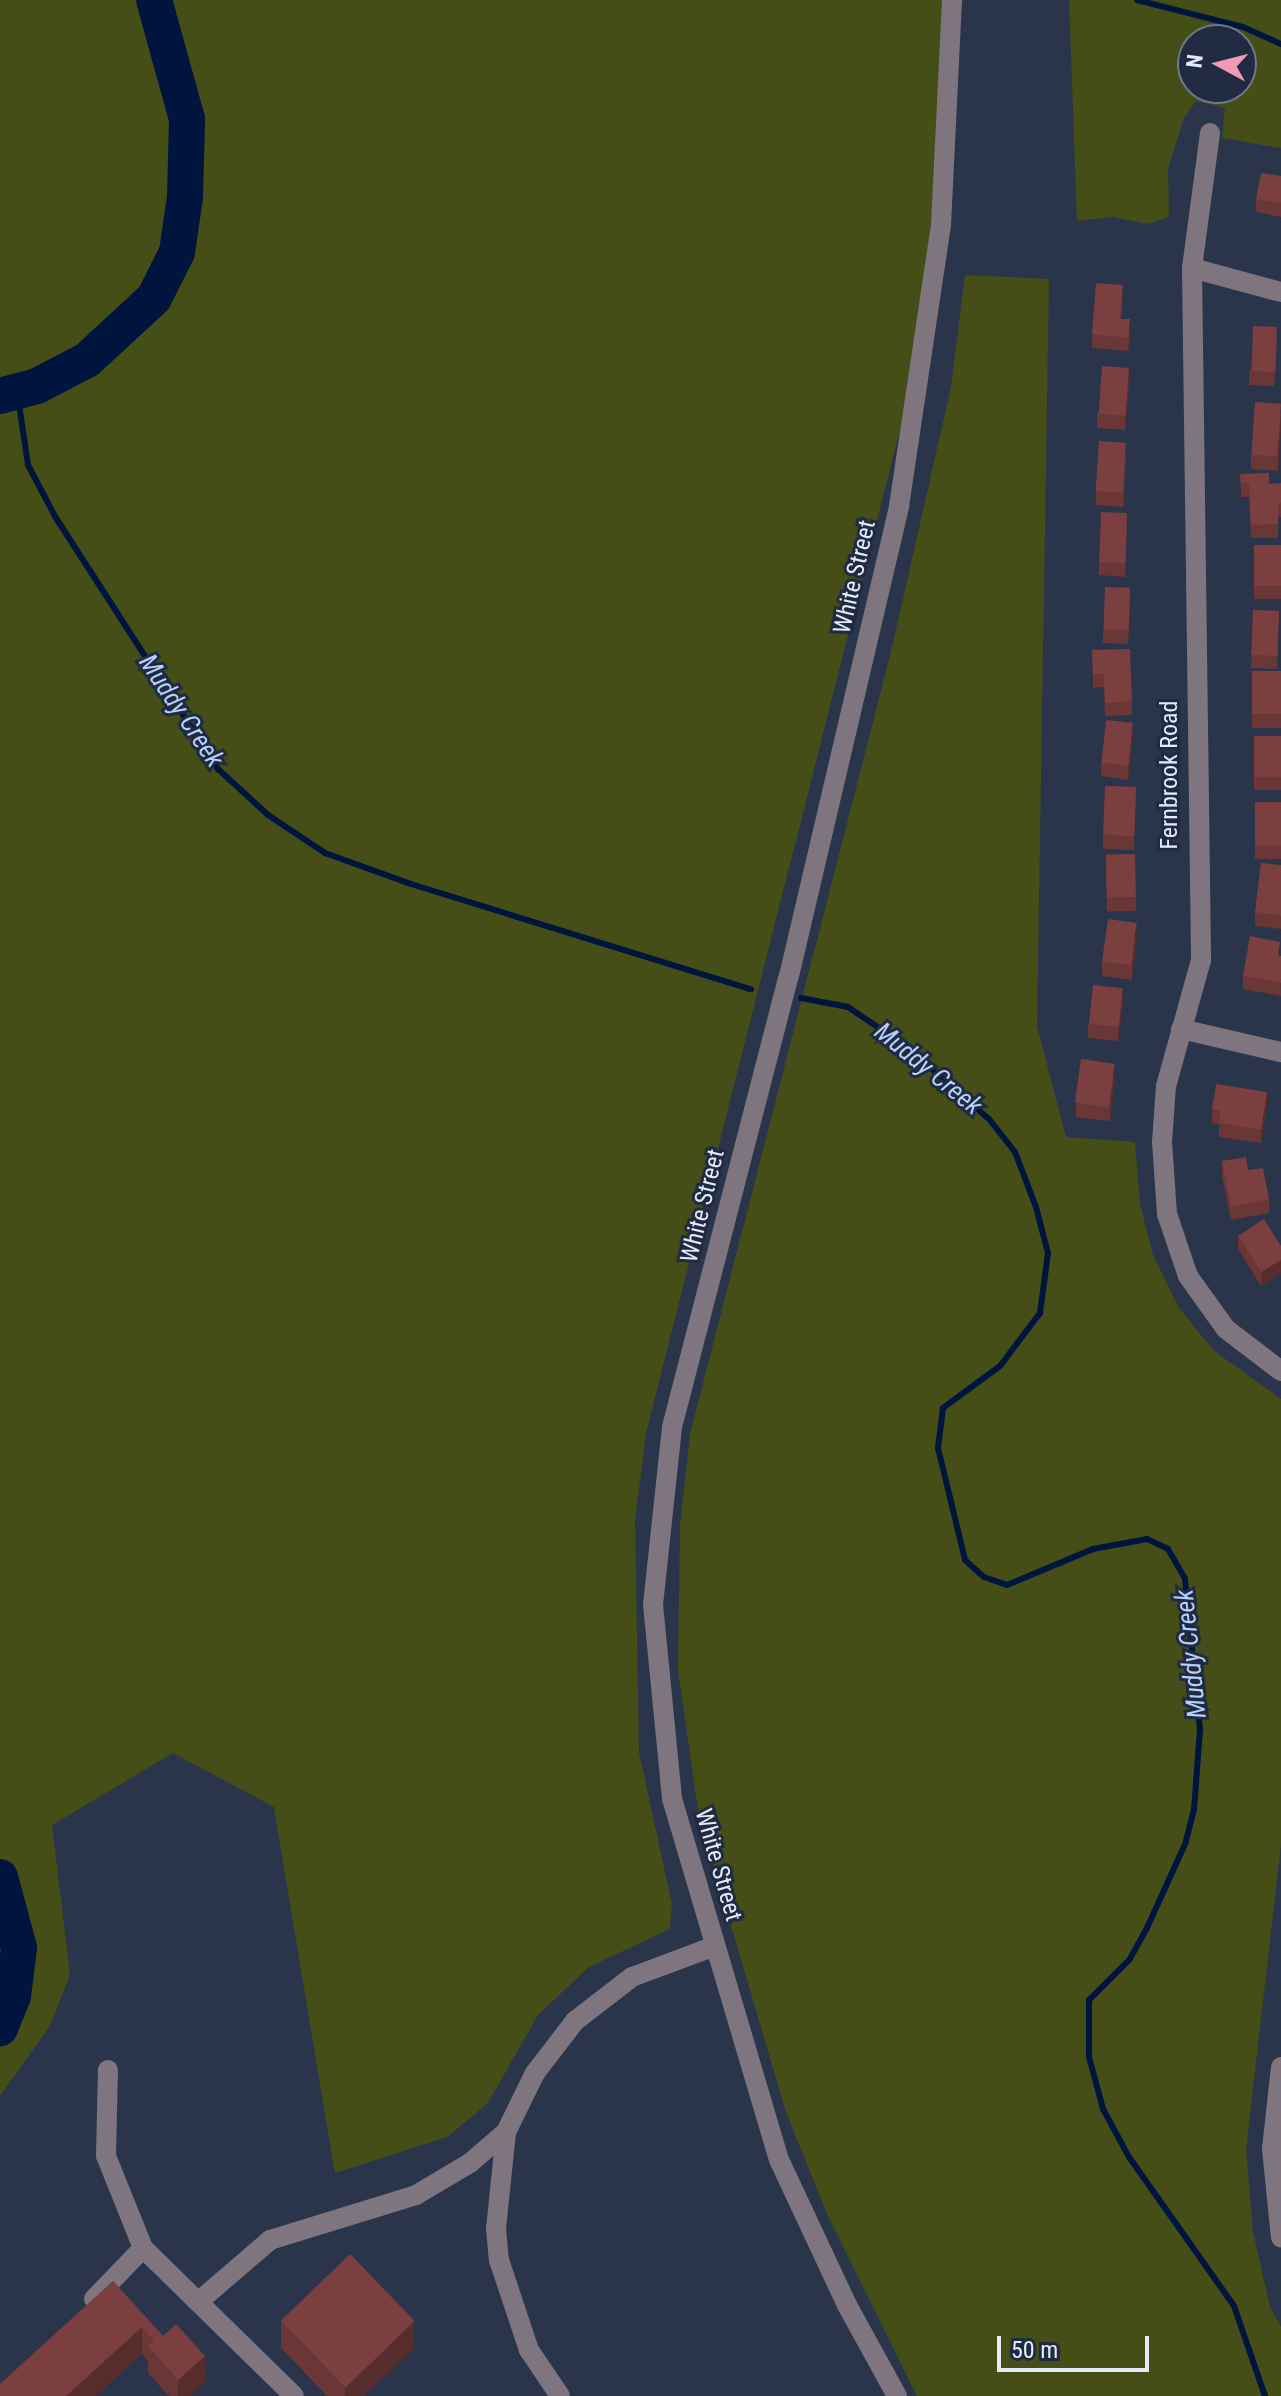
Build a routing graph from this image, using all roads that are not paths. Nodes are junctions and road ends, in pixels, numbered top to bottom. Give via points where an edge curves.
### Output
1 (952, 0) edge
2 (1210, 133) dead end
3 (1192, 268) junction
4 (1281, 292) edge
5 (1181, 1029) junction
6 (1281, 1052) edge
7 (1281, 1371) edge
8 (715, 1946) junction
9 (1281, 2067) edge
10 (108, 2070) dead end
11 (506, 2132) junction
12 (1281, 2238) edge
13 (143, 2248) junction
14 (198, 2302) junction
15 (80, 2312) edge
16 (294, 2396) edge
17 (560, 2396) edge
18 (897, 2396) edge

1 - 8 street, White Street via 941,225 899,506 789,976 672,1427 659,1523 653,1605 672,1798
2 - 3 street, Fernbrook Road
3 - 4 street
3 - 5 street, Fernbrook Road via 1201,960
5 - 6 street
5 - 7 street, Fernbrook Road via 1166,1086 1167,1214 1188,1276 1226,1329
8 - 11 street via 632,1977 585,2012 535,2073
8 - 18 street, White Street via 779,2160 847,2305
9 - 12 street via 1272,2149
10 - 13 street via 106,2156
11 - 14 street via 470,2163 416,2195 270,2240
11 - 17 street via 496,2228 499,2260 529,2350
13 - 14 street
13 - 15 street
14 - 16 street

